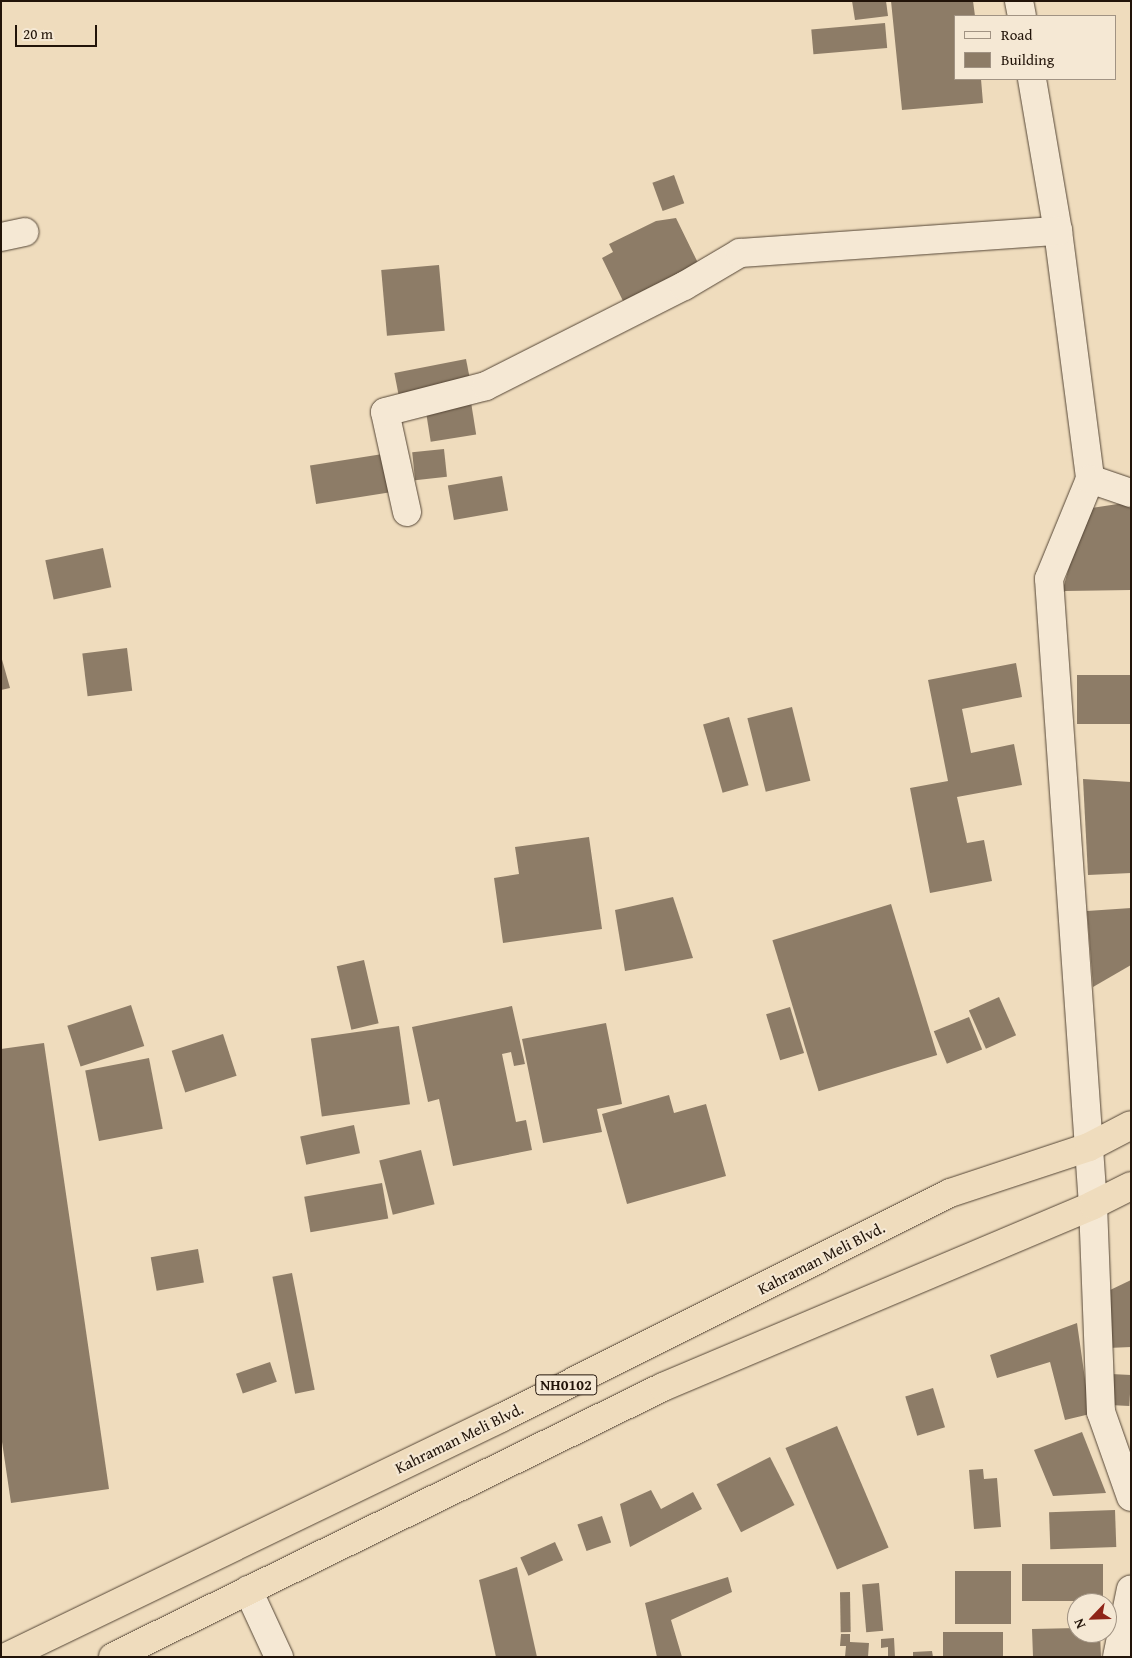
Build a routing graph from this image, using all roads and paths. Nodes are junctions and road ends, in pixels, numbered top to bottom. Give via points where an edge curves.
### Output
1 (1019, 1) edge
2 (1022, 15) edge
3 (1032, 80) edge
4 (1058, 231) junction
5 (1090, 479) junction
6 (1131, 493) edge
7 (407, 512) dead end
8 (1131, 1125) edge
9 (1089, 1147) junction
10 (1131, 1186) edge
11 (1092, 1205) junction
12 (1131, 1497) edge
13 (1131, 1589) edge
14 (248, 1590) junction
15 (6, 1657) edge
16 (113, 1657) edge
17 (279, 1657) edge
18 (1117, 1657) edge

1 - 2 street
3 - 4 street
4 - 5 street
4 - 7 street via 740,253 684,286 486,386 385,412
5 - 6 street
5 - 9 street via 1049,578
8 - 9 highway, Kahraman Meli Blvd. / NH0102
9 - 11 street
9 - 15 highway, Kahraman Meli Blvd. / NH0102 via 950,1193 501,1418
10 - 11 highway, NH0102
11 - 12 street via 1101,1412
11 - 14 highway, NH0102 via 663,1388
13 - 18 street
14 - 16 highway, NH0102
14 - 17 street

